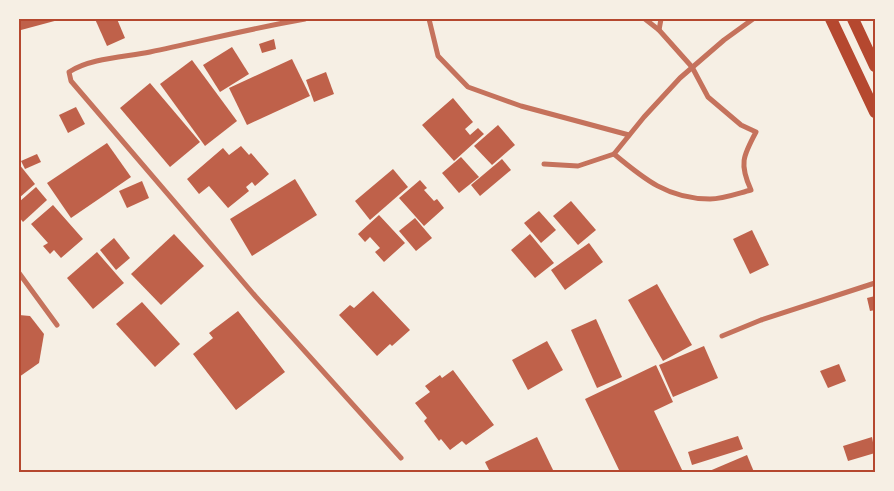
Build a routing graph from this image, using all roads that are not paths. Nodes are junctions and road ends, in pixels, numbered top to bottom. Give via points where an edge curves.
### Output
1 (305, 19) edge
2 (429, 19) edge
3 (645, 19) edge
4 (661, 19) edge
5 (753, 19) edge
6 (831, 19) edge
7 (853, 19) edge
8 (659, 30) junction
9 (875, 66) edge
10 (692, 67) junction
11 (875, 112) edge
12 (629, 135) junction
13 (614, 154) junction
14 (544, 164) dead end
15 (19, 273) edge
16 (875, 283) edge
17 (57, 324) dead end
18 (722, 336) dead end
19 (401, 458) dead end

1 - 19 street via 79,65 69,72 71,81 180,210
2 - 12 street via 438,56 468,87 530,109
3 - 8 street
4 - 8 street
5 - 10 street
6 - 11 main road
7 - 9 main road
8 - 10 street
10 - 12 street
10 - 13 street via 708,98 741,125 756,132 745,158 744,174 751,190 711,199 678,195 644,179
12 - 13 street
13 - 14 street via 578,166
15 - 17 street
16 - 18 street

